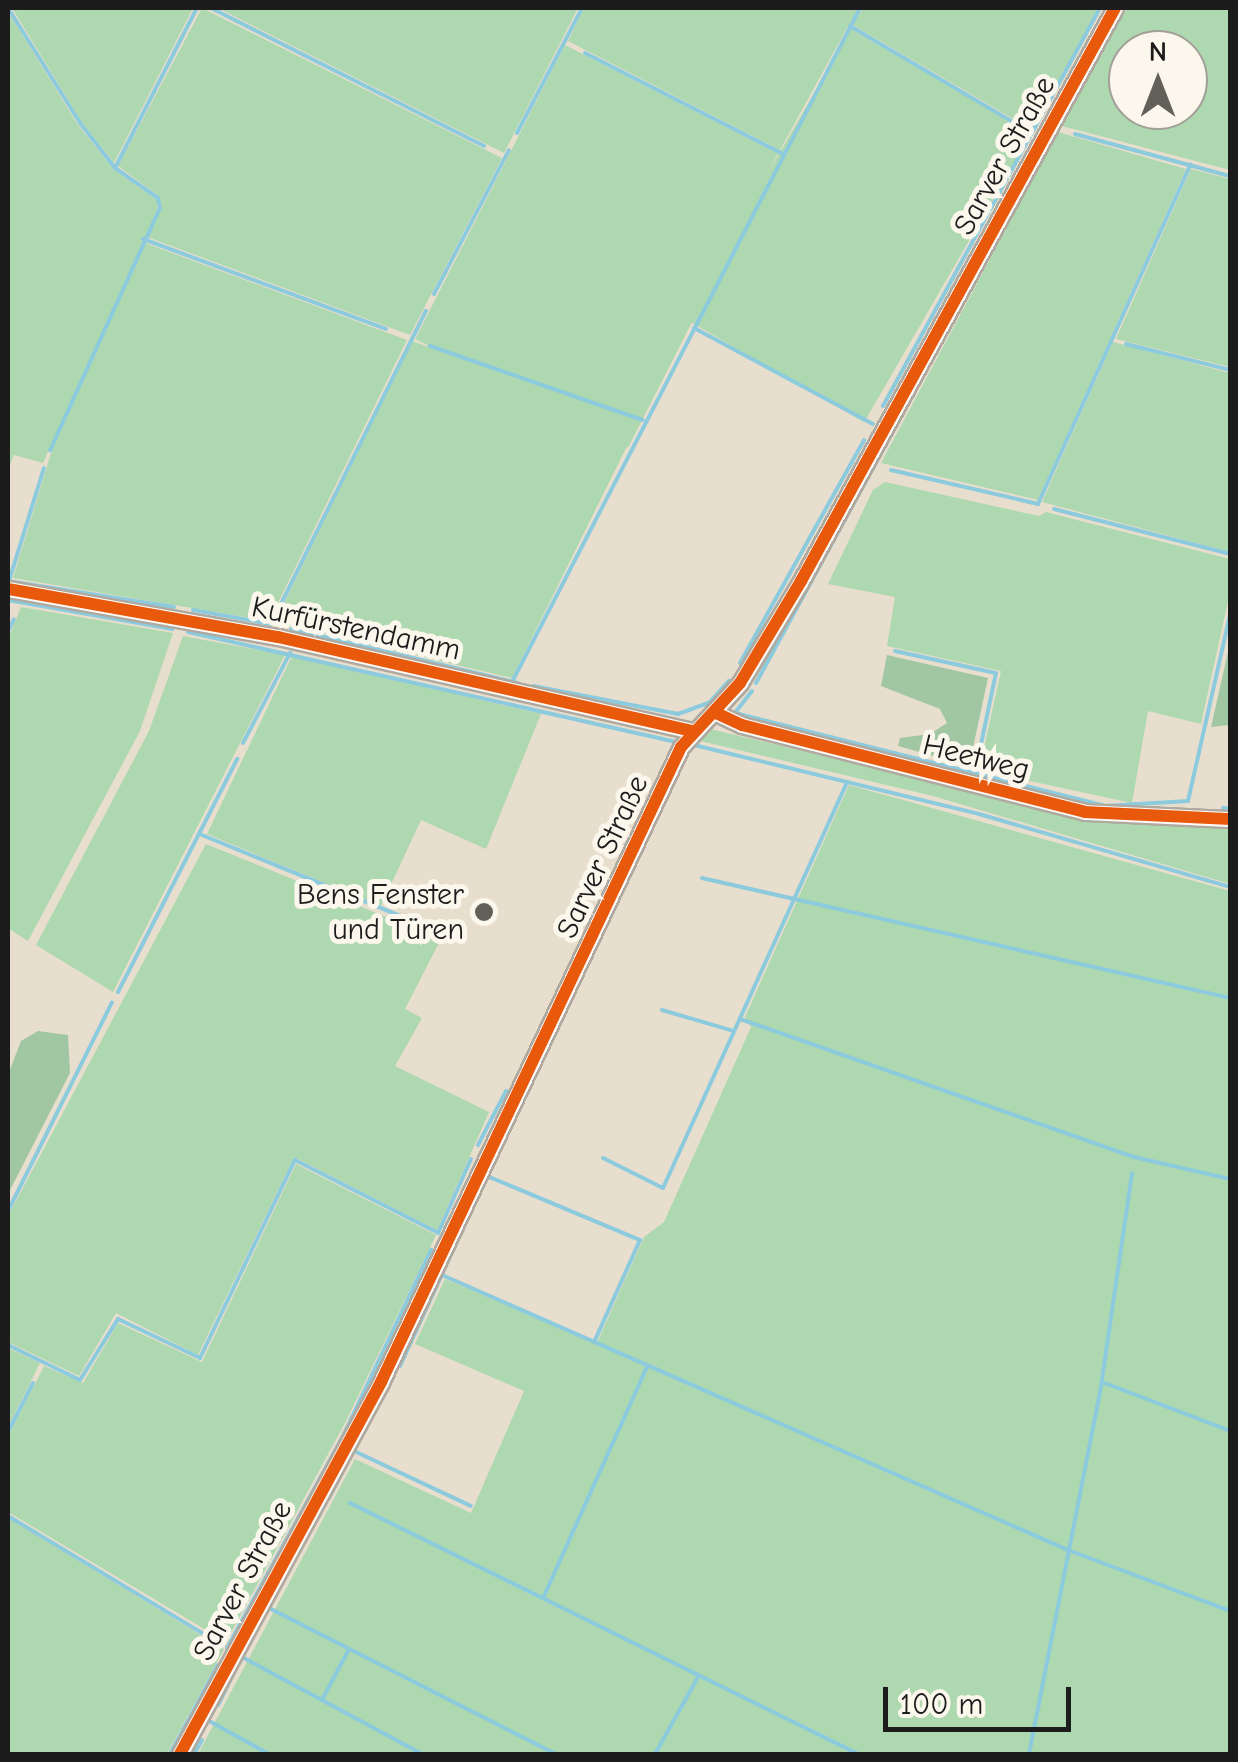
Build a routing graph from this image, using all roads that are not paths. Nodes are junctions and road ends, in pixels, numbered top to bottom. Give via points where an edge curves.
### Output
1 (1115, 8) edge
2 (8, 588) edge
3 (714, 712) junction
4 (691, 731) junction
5 (1230, 819) edge
6 (180, 1754) edge

1 - 3 street, Sarver Straße via 801,581 740,683
2 - 4 street, Kurfürstendamm via 278,637
3 - 4 street, Sarver Straße
3 - 5 street, Heetweg via 742,726 1085,812
4 - 6 street, Sarver Straße via 381,1382

